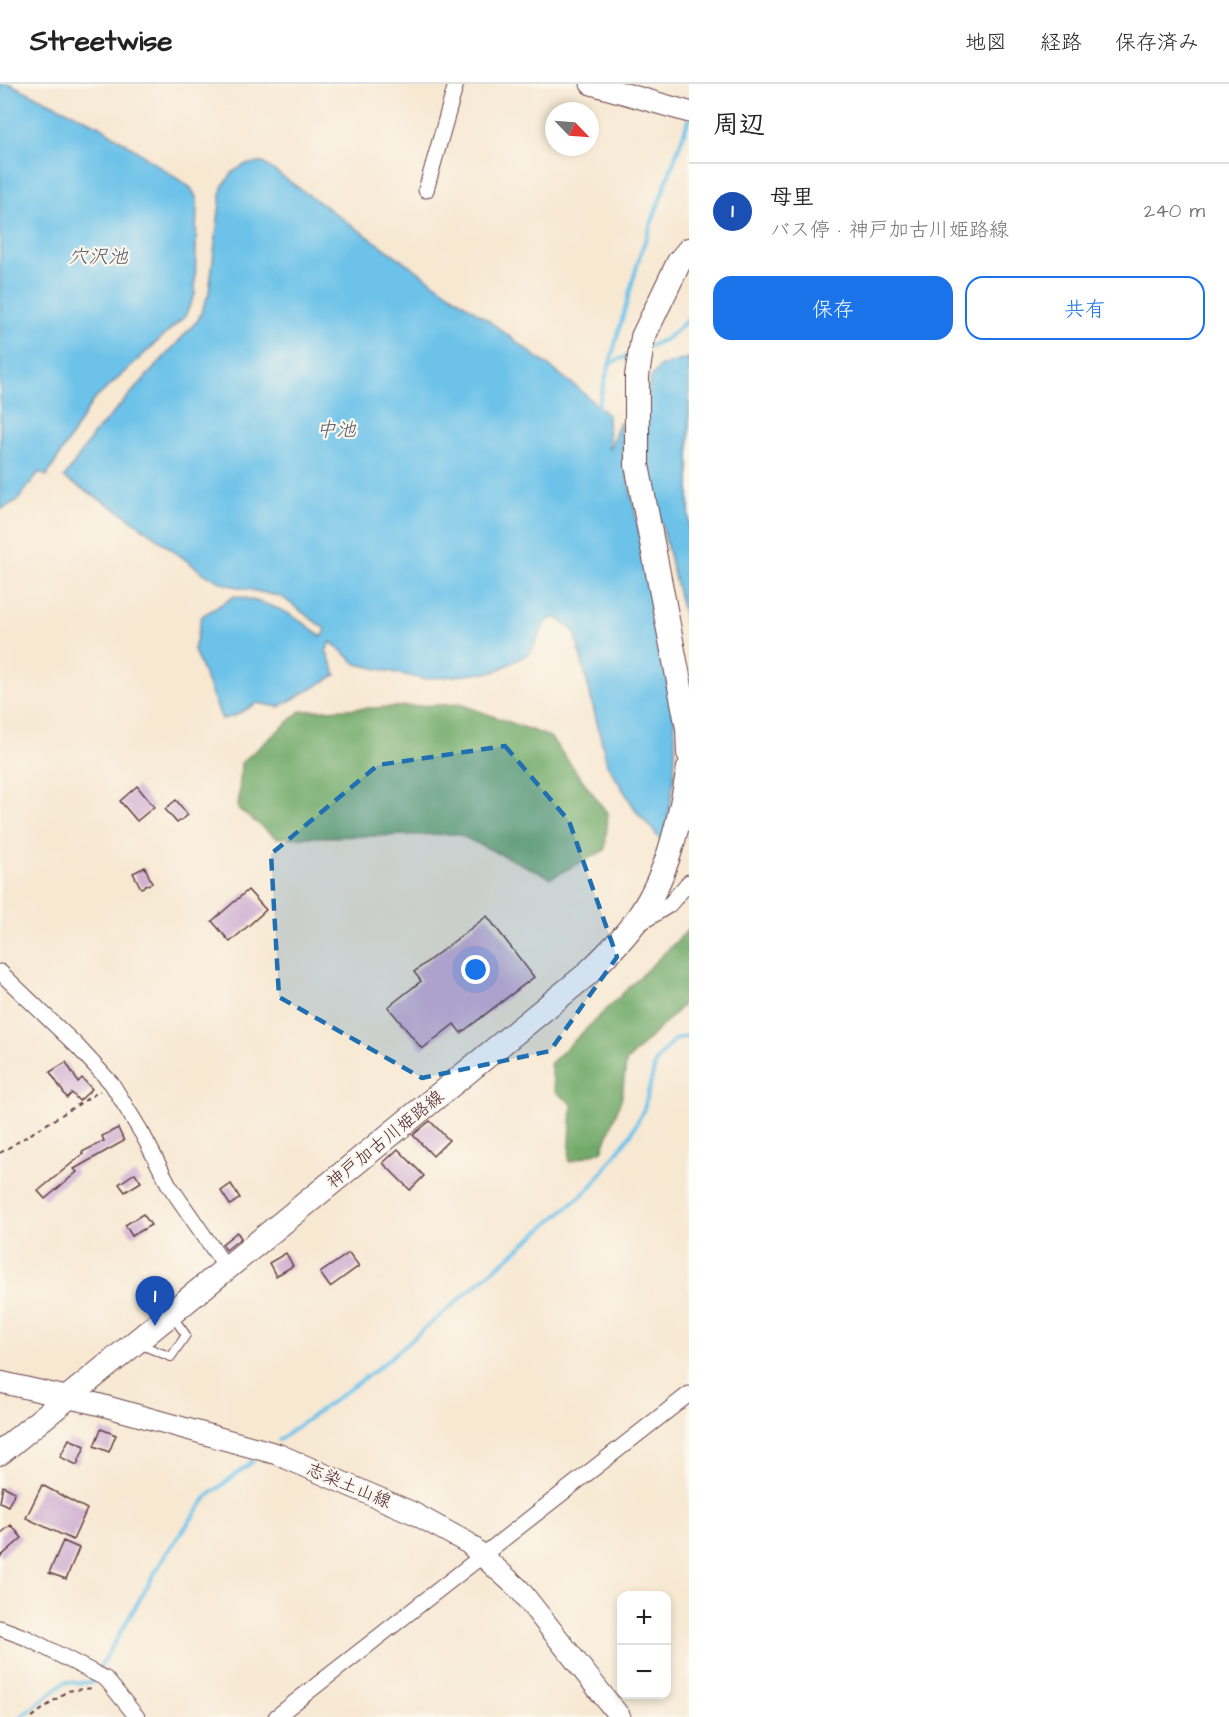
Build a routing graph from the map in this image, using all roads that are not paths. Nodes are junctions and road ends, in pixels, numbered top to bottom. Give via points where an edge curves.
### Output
1 (456, 84) edge
2 (591, 84) edge
3 (689, 112) edge
4 (426, 190) dead end
5 (689, 250) edge
6 (689, 753) edge
7 (689, 768) edge
8 (689, 882) edge
9 (629, 930) junction
10 (0, 972) edge
11 (227, 1269) junction
12 (170, 1314) junction
13 (134, 1342) junction
14 (0, 1382) edge
15 (689, 1394) edge
16 (64, 1398) junction
17 (0, 1453) edge
18 (482, 1555) junction
19 (0, 1628) edge
20 (137, 1717) edge
21 (276, 1717) edge
22 (620, 1717) edge

1 - 4 street
2 - 3 main road
5 - 6 main road via 679,262 643,337 637,376 636,465 684,705
7 - 9 main road, 神戸加古川姫路線 via 678,825 656,886
8 - 9 street via 669,905
9 - 11 main road, 神戸加古川姫路線 via 586,975
10 - 11 street via 112,1084 169,1185
11 - 12 main road, 神戸加古川姫路線
12 - 13 main road, 神戸加古川姫路線
12 - 13 lane via 186,1335 171,1357
13 - 16 main road, 神戸加古川姫路線
14 - 16 main road, 志染土山線
15 - 18 street
16 - 17 main road, 神戸加古川姫路線
16 - 18 main road, 志染土山線 via 277,1454 413,1513
18 - 21 street
18 - 22 main road, 志染土山線 via 519,1589
19 - 20 street via 106,1679

